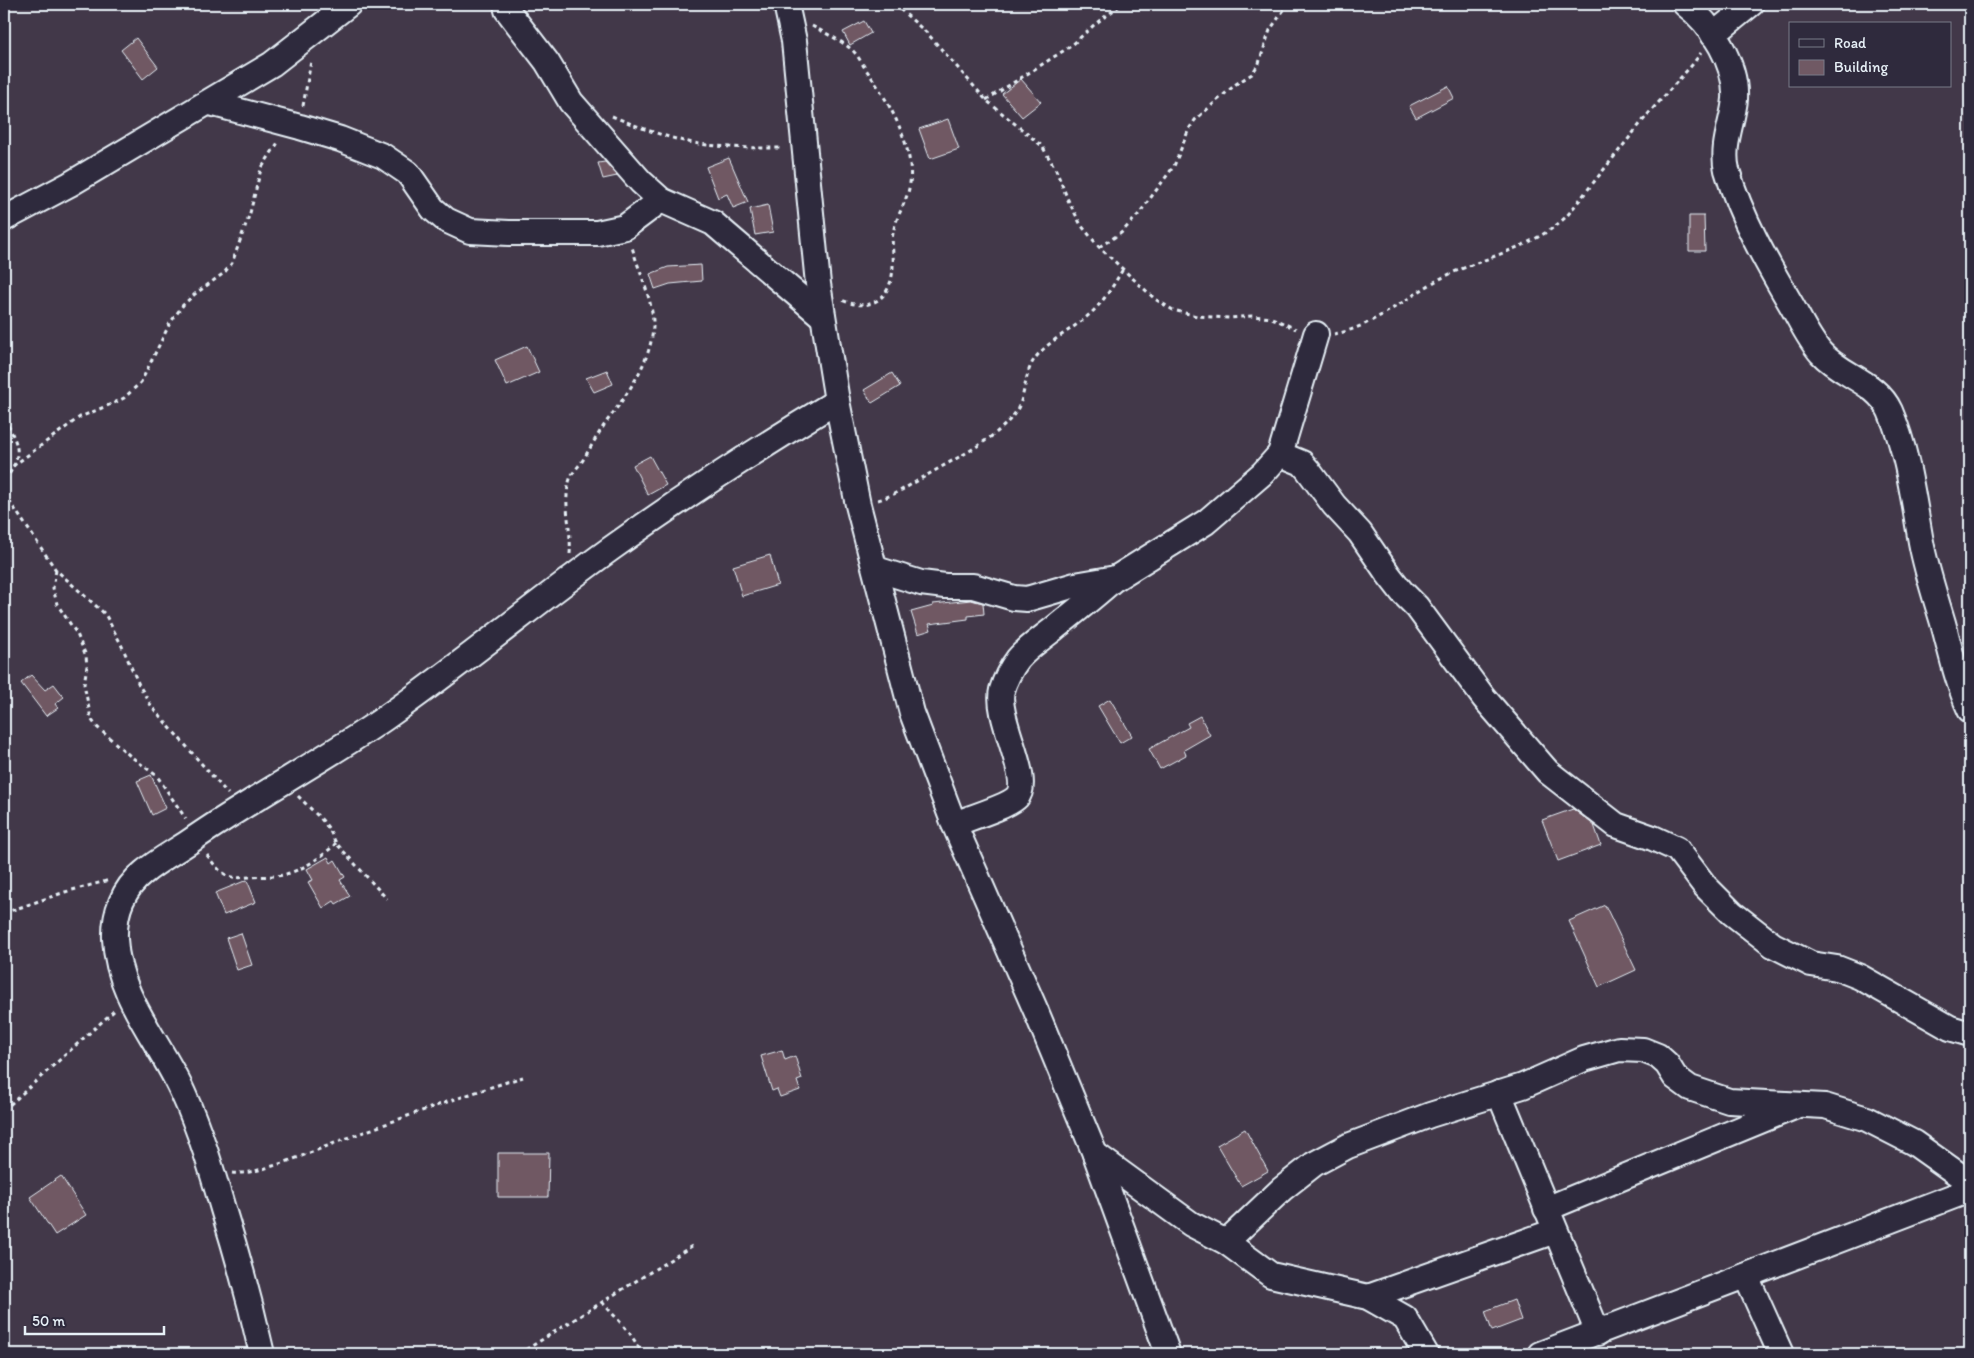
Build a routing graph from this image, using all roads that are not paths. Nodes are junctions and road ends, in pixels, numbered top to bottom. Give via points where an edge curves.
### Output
1 (349, 4) edge
2 (506, 4) edge
3 (1685, 4) edge
4 (1751, 4) edge
5 (787, 9) edge
6 (1713, 35) junction
7 (210, 103) junction
8 (661, 200) junction
9 (4, 219) edge
10 (824, 317) junction
11 (1316, 334) road end
12 (837, 401) junction
13 (1280, 454) junction
14 (876, 569) junction
15 (1116, 578) junction
16 (1970, 710) edge
17 (954, 824) junction
18 (1970, 1034) edge
19 (1499, 1093) junction
20 (1800, 1104) junction
21 (1095, 1154) junction
22 (1970, 1185) edge
23 (1970, 1190) edge
24 (1546, 1209) junction
25 (1555, 1231) junction
26 (1226, 1242) junction
27 (1746, 1276) junction
28 (1368, 1297) junction
29 (1598, 1333) junction
30 (262, 1354) edge
31 (1168, 1354) edge
32 (1426, 1354) edge
33 (1540, 1354) edge
34 (1781, 1354) edge

1 - 7 street via 272,64
2 - 8 street via 571,102 641,182
3 - 6 street
4 - 6 street
5 - 10 street via 794,41 803,147
6 - 16 street via 1732,70 1735,99 1726,135 1727,168 1744,214 1768,264 1822,354 1875,390 1889,409 1902,444 1936,599 1962,693
7 - 8 street via 340,139 383,156 408,172 432,210 470,230 597,233 625,227
7 - 9 street
8 - 10 street via 713,223
10 - 12 street
11 - 13 street
12 - 14 street via 858,505
12 - 30 street via 745,457 610,549 389,714 196,837 143,873 126,891 118,910 115,938 121,975 129,998 183,1094 212,1171 250,1297
13 - 15 street via 1206,522
13 - 18 street via 1302,463 1308,470 1360,533 1484,698 1548,772 1616,825 1677,849 1705,886 1732,914 1773,945 1811,964 1837,968 1860,977 1950,1028
14 - 15 street via 921,583 973,586 1021,599
14 - 17 street via 912,713
15 - 17 street via 1018,659 1002,689 1006,729 1021,781 1017,797
17 - 21 street
19 - 20 street via 1584,1059 1619,1049 1643,1050 1658,1056 1675,1077 1690,1088 1729,1101
19 - 24 street
19 - 26 street via 1348,1146 1322,1160 1282,1189
20 - 22 street via 1825,1106 1867,1119 1914,1143
20 - 24 street
21 - 26 street via 1191,1224
21 - 31 street
23 - 27 street
24 - 25 street
25 - 28 street
25 - 29 street
26 - 28 street via 1271,1275
27 - 29 street
27 - 34 street
28 - 32 street via 1405,1318
29 - 33 street

